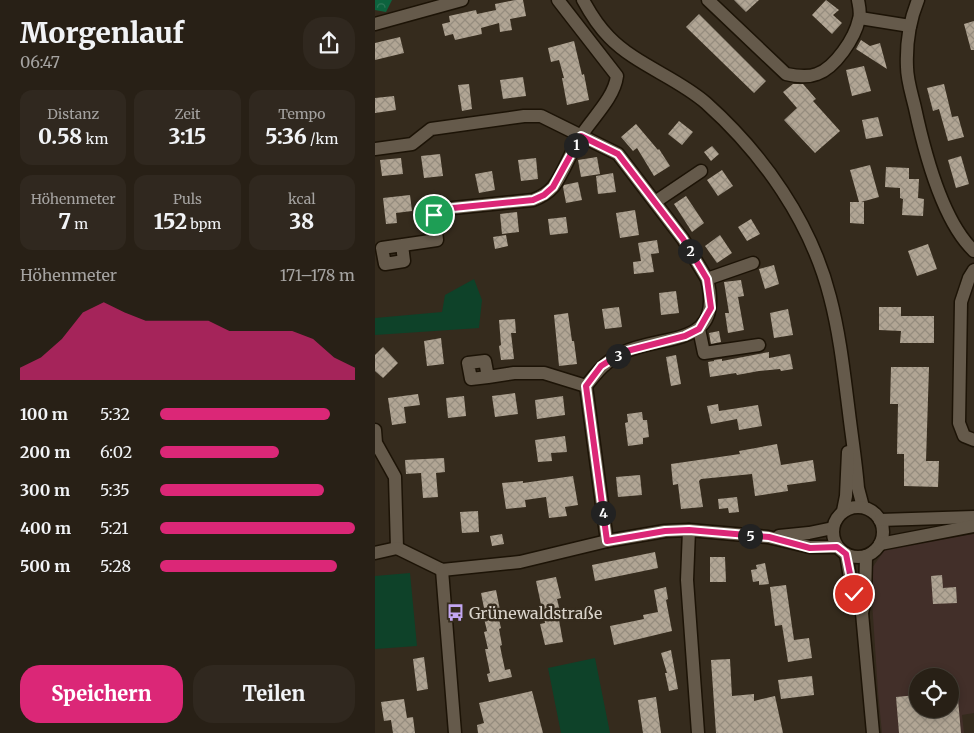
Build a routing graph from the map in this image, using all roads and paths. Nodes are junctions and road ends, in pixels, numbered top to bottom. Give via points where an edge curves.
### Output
1 (462, 0) edge
2 (558, 0) edge
3 (583, 0) edge
4 (708, 0) edge
5 (858, 0) edge
6 (918, 0) edge
7 (860, 18) junction
8 (375, 24) edge
9 (910, 26) junction
10 (581, 136) junction
11 (375, 149) edge
12 (701, 171) dead end
13 (655, 202) junction
14 (402, 245) dead end
15 (974, 251) edge
16 (753, 263) dead end
17 (974, 270) edge
18 (707, 279) junction
19 (699, 329) junction
20 (759, 345) dead end
21 (488, 377) dead end
22 (586, 386) junction
23 (850, 424) junction
24 (375, 430) edge
25 (974, 440) edge
26 (375, 443) edge
27 (863, 507) junction
28 (843, 512) junction
29 (974, 517) edge
30 (880, 520) junction
31 (974, 526) edge
32 (833, 528) junction
33 (689, 530) junction
34 (769, 537) junction
35 (607, 541) junction
36 (880, 544) junction
37 (397, 548) junction
38 (841, 551) junction
39 (375, 553) edge
40 (866, 556) junction
41 (442, 570) junction
42 (861, 613) junction
43 (455, 733) edge
44 (698, 733) edge
45 (873, 733) edge

1 - 8 street
2 - 10 street via 617,76 616,84
3 - 23 street via 610,38 700,98 725,120 752,148 793,208 805,230 830,296
4 - 7 street via 786,74 799,76 816,75 829,68 847,47
5 - 7 street
6 - 9 street
7 - 9 street
9 - 15 street via 907,69 920,130 944,203 955,227
10 - 11 street via 541,116 525,116 431,129 412,144
10 - 13 street via 618,154
10 - 14 street via 553,187 544,195 533,200 453,208 434,215 437,240
12 - 13 street
13 - 18 street
16 - 18 street
17 - 25 street via 961,302 959,423 964,436
18 - 19 street via 711,308
19 - 20 street via 704,353
19 - 22 street via 685,336 623,352 601,366
21 - 22 street via 544,373
22 - 35 street
23 - 27 street
23 - 28 street
24 - 26 street
26 - 37 street via 395,477
27 - 28 street
27 - 30 street
28 - 32 street
29 - 30 street
30 - 36 street via 883,528
31 - 36 street
32 - 34 street
32 - 38 street via 833,538
33 - 34 street
33 - 35 street
33 - 44 street via 687,580
34 - 38 street via 810,548
35 - 41 street via 520,562
36 - 40 street
37 - 39 street
37 - 41 street
38 - 40 street via 852,557
38 - 42 street
40 - 42 street via 865,598
41 - 43 street
42 - 45 street

